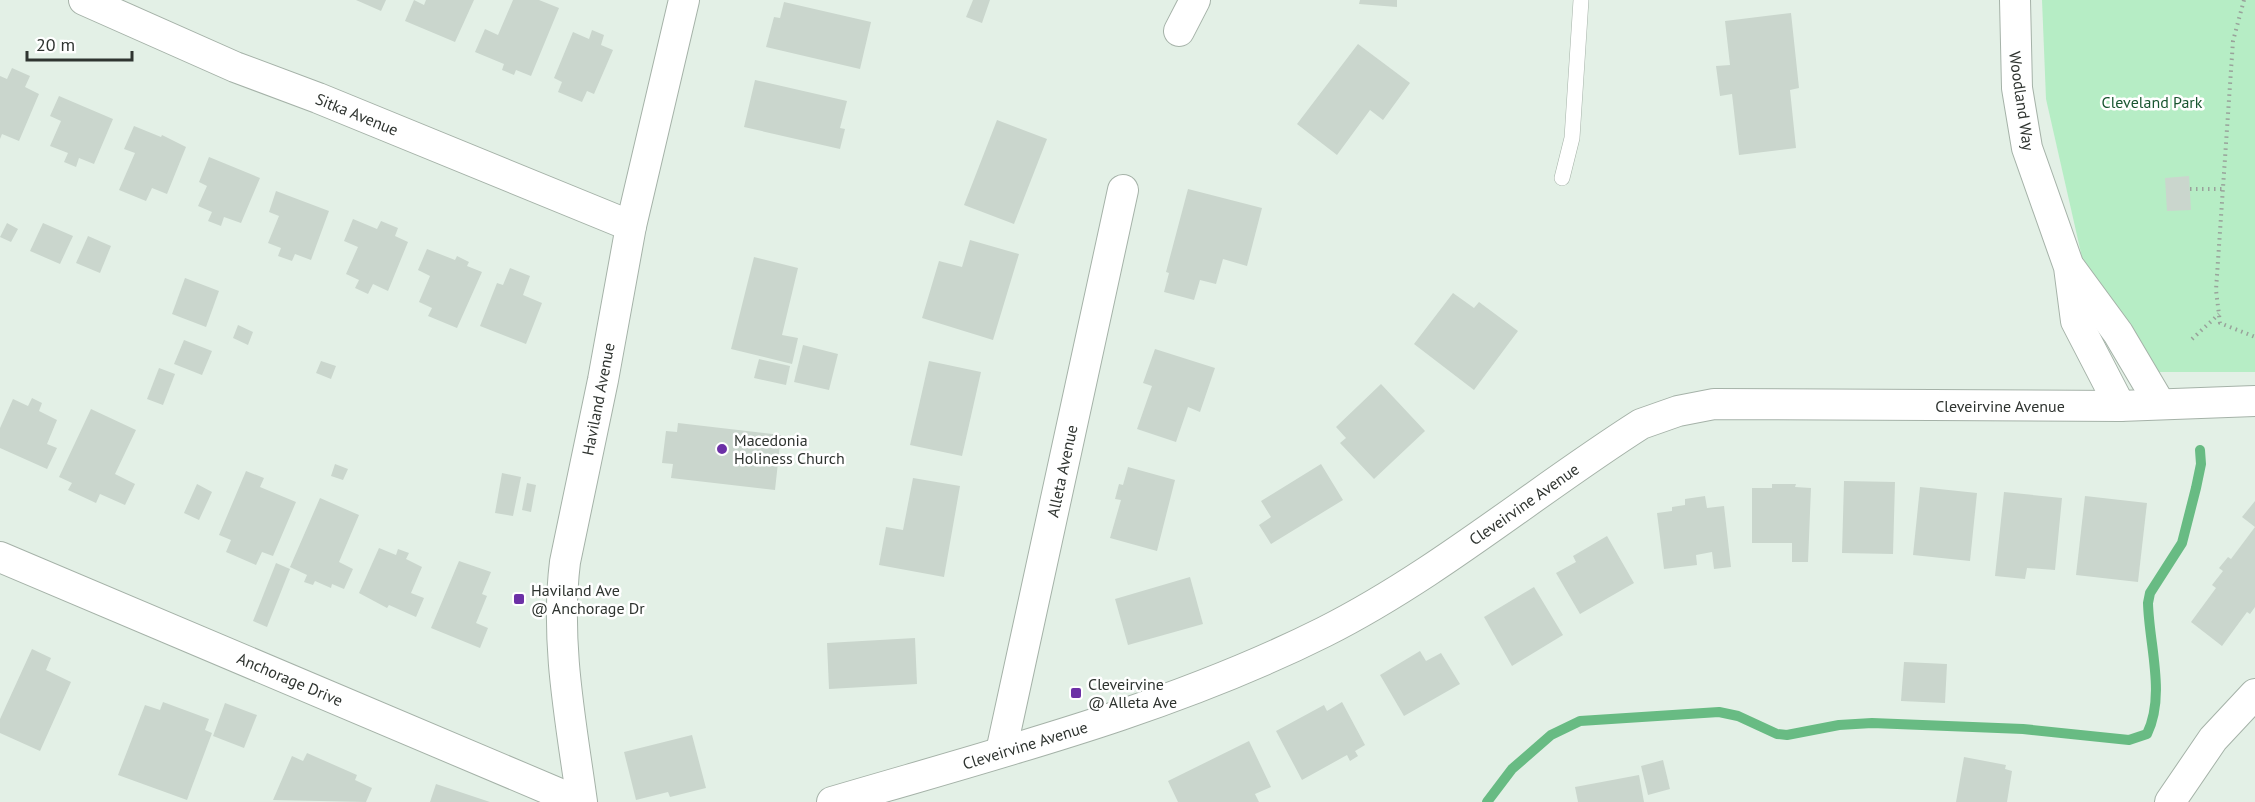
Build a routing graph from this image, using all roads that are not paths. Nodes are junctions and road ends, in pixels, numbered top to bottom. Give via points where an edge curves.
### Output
1 (84, 0) edge
2 (684, 0) edge
3 (1195, 0) edge
4 (1581, 0) edge
5 (2015, 0) edge
6 (1179, 31) dead end
7 (1562, 178) dead end
8 (1123, 190) dead end
9 (631, 226) junction
10 (2069, 267) junction
11 (2255, 401) edge
12 (2160, 404) junction
13 (2120, 406) junction
14 (0, 557) edge
15 (2255, 694) edge
16 (1001, 752) junction
17 (581, 802) edge
18 (832, 802) edge
19 (2170, 802) edge

1 - 9 street, Sitka Avenue via 235,67
2 - 9 street, Haviland Avenue
3 - 6 street
4 - 7 lane via 1572,138
5 - 10 street, Woodland Way via 2017,88 2027,148
8 - 16 street, Alleta Avenue
9 - 17 street, Haviland Avenue via 562,587 562,662
10 - 12 street, Woodland Way via 2118,333
10 - 13 street, Woodland Way via 2076,321
11 - 12 street, Cleveirvine Avenue
12 - 13 street, Cleveirvine Avenue
13 - 16 street, Cleveirvine Avenue via 1714,404 1678,411 1641,424 1422,576 1323,633 1225,676 1077,730
14 - 17 street, Anchorage Drive
15 - 19 street via 2212,739
16 - 18 street, Cleveirvine Avenue

